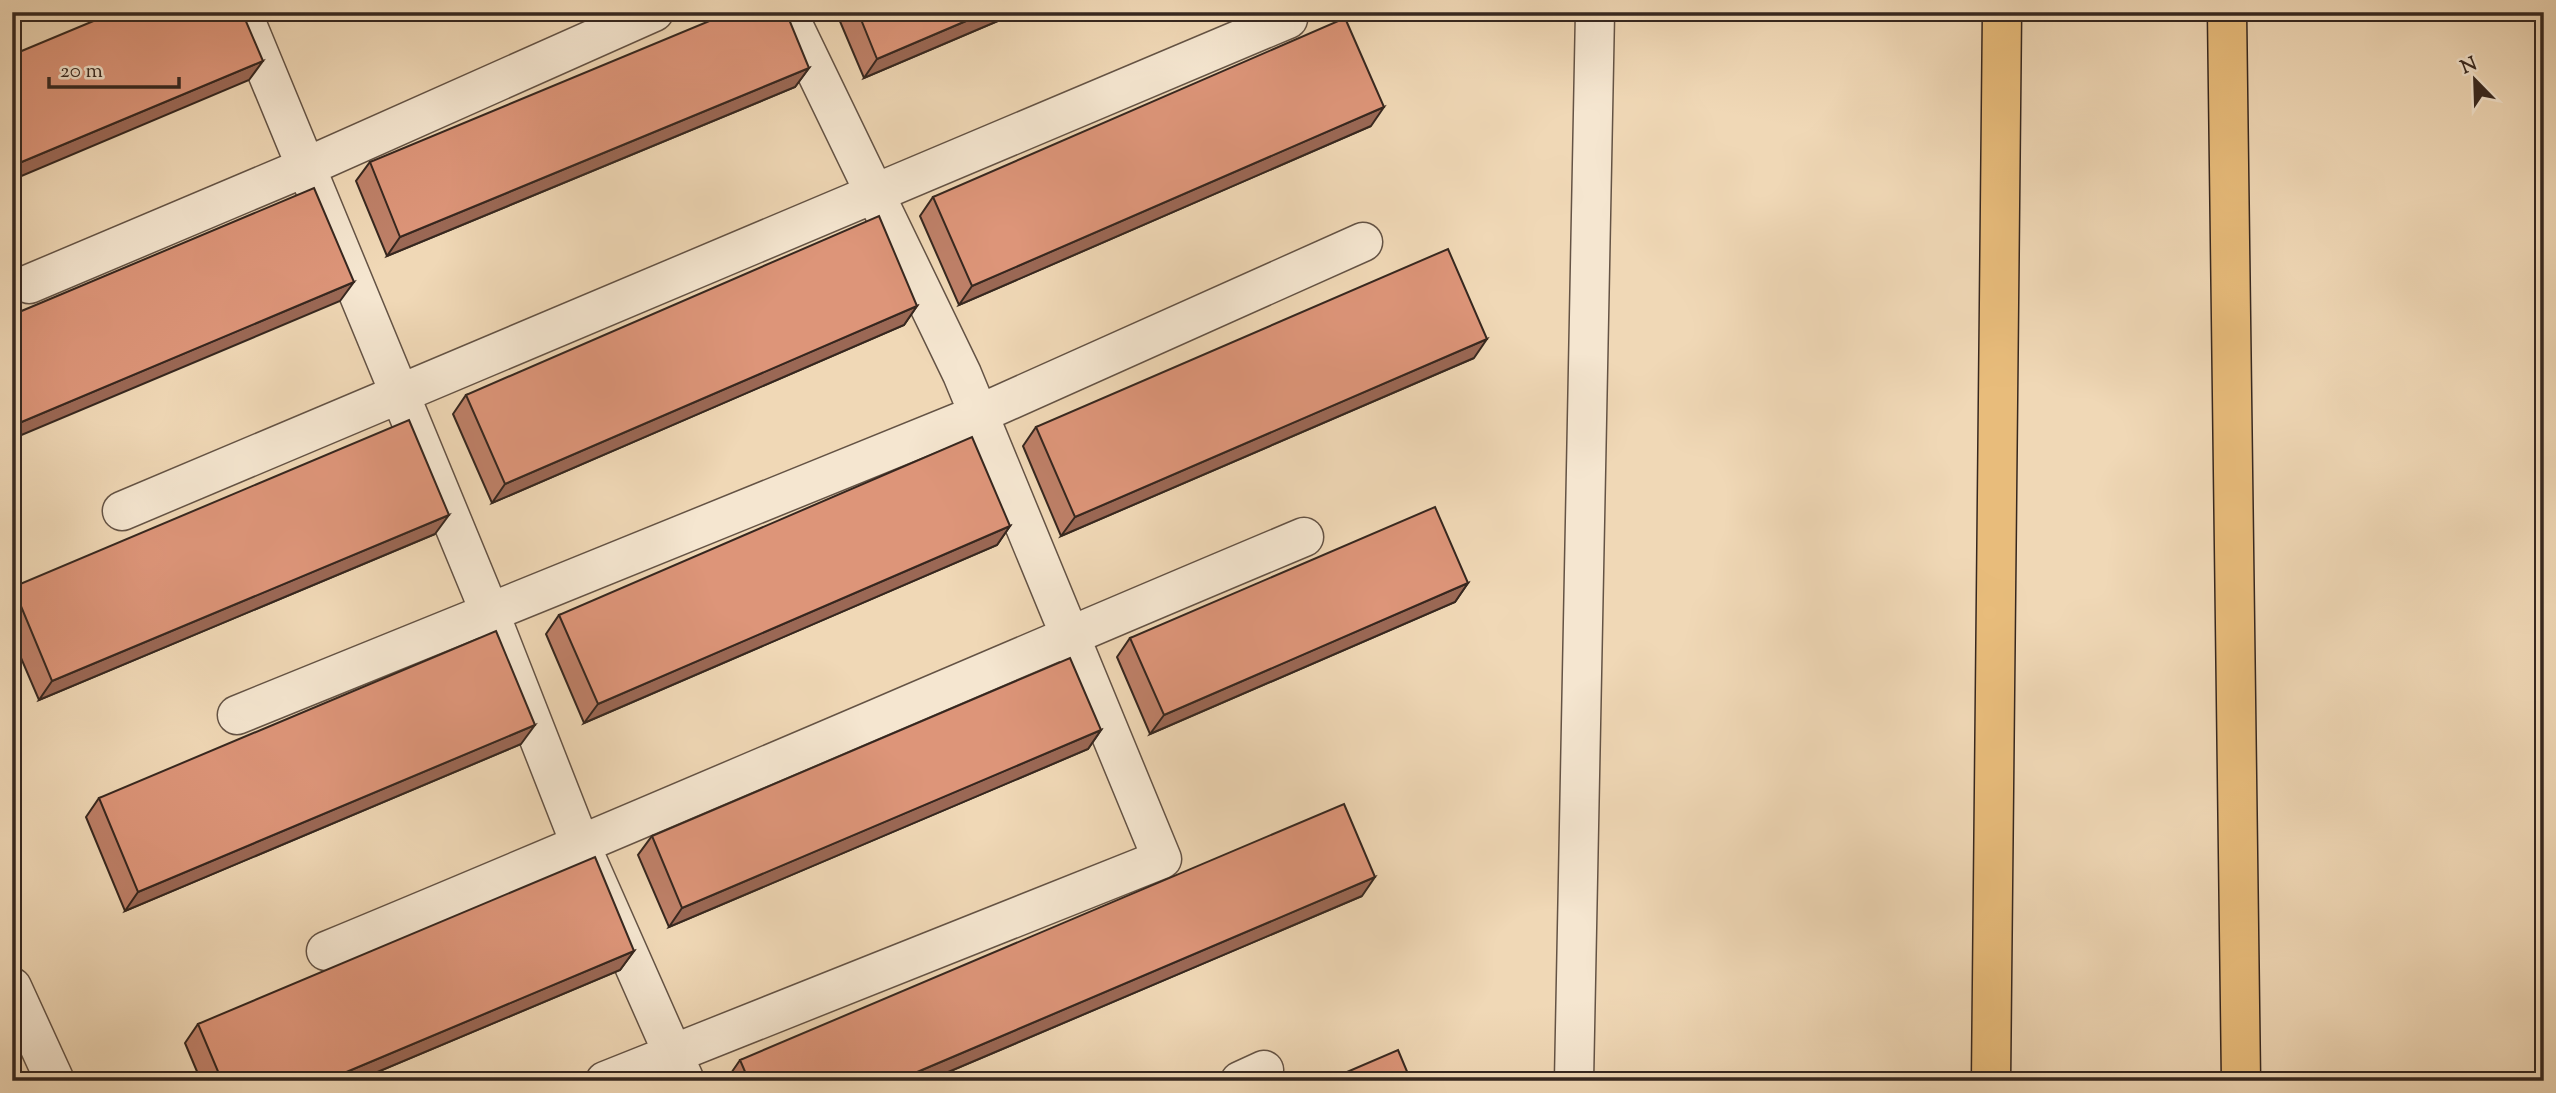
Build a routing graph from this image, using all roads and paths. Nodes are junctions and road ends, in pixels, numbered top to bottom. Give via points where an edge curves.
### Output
1 (242, 12) edge
2 (654, 12) edge
3 (788, 12) edge
4 (1595, 12) edge
5 (2002, 12) edge
6 (2227, 12) edge
7 (1288, 19) dead end
8 (306, 167) junction
9 (875, 193) junction
10 (1363, 242) dead end
11 (29, 285) dead end
12 (400, 395) junction
13 (979, 414) junction
14 (122, 511) dead end
15 (1304, 537) dead end
16 (489, 612) junction
17 (1070, 635) junction
18 (237, 715) dead end
19 (581, 846) junction
20 (326, 951) dead end
21 (12, 986) edge
22 (679, 1067) edge
23 (55, 1081) edge
24 (606, 1081) edge
25 (1574, 1081) edge
26 (1991, 1081) edge
27 (2241, 1081) edge

1 - 8 street
2 - 8 street
3 - 9 street
4 - 25 street
5 - 26 highway
6 - 27 highway
7 - 9 street
8 - 11 street
8 - 12 street
9 - 12 street
9 - 13 street
10 - 13 street
12 - 14 street
12 - 16 street
13 - 16 street
13 - 17 street
15 - 17 street
16 - 18 street
16 - 19 street
17 - 19 street
17 - 22 street via 1162,859
19 - 20 street
19 - 22 street
21 - 23 street
22 - 24 street

